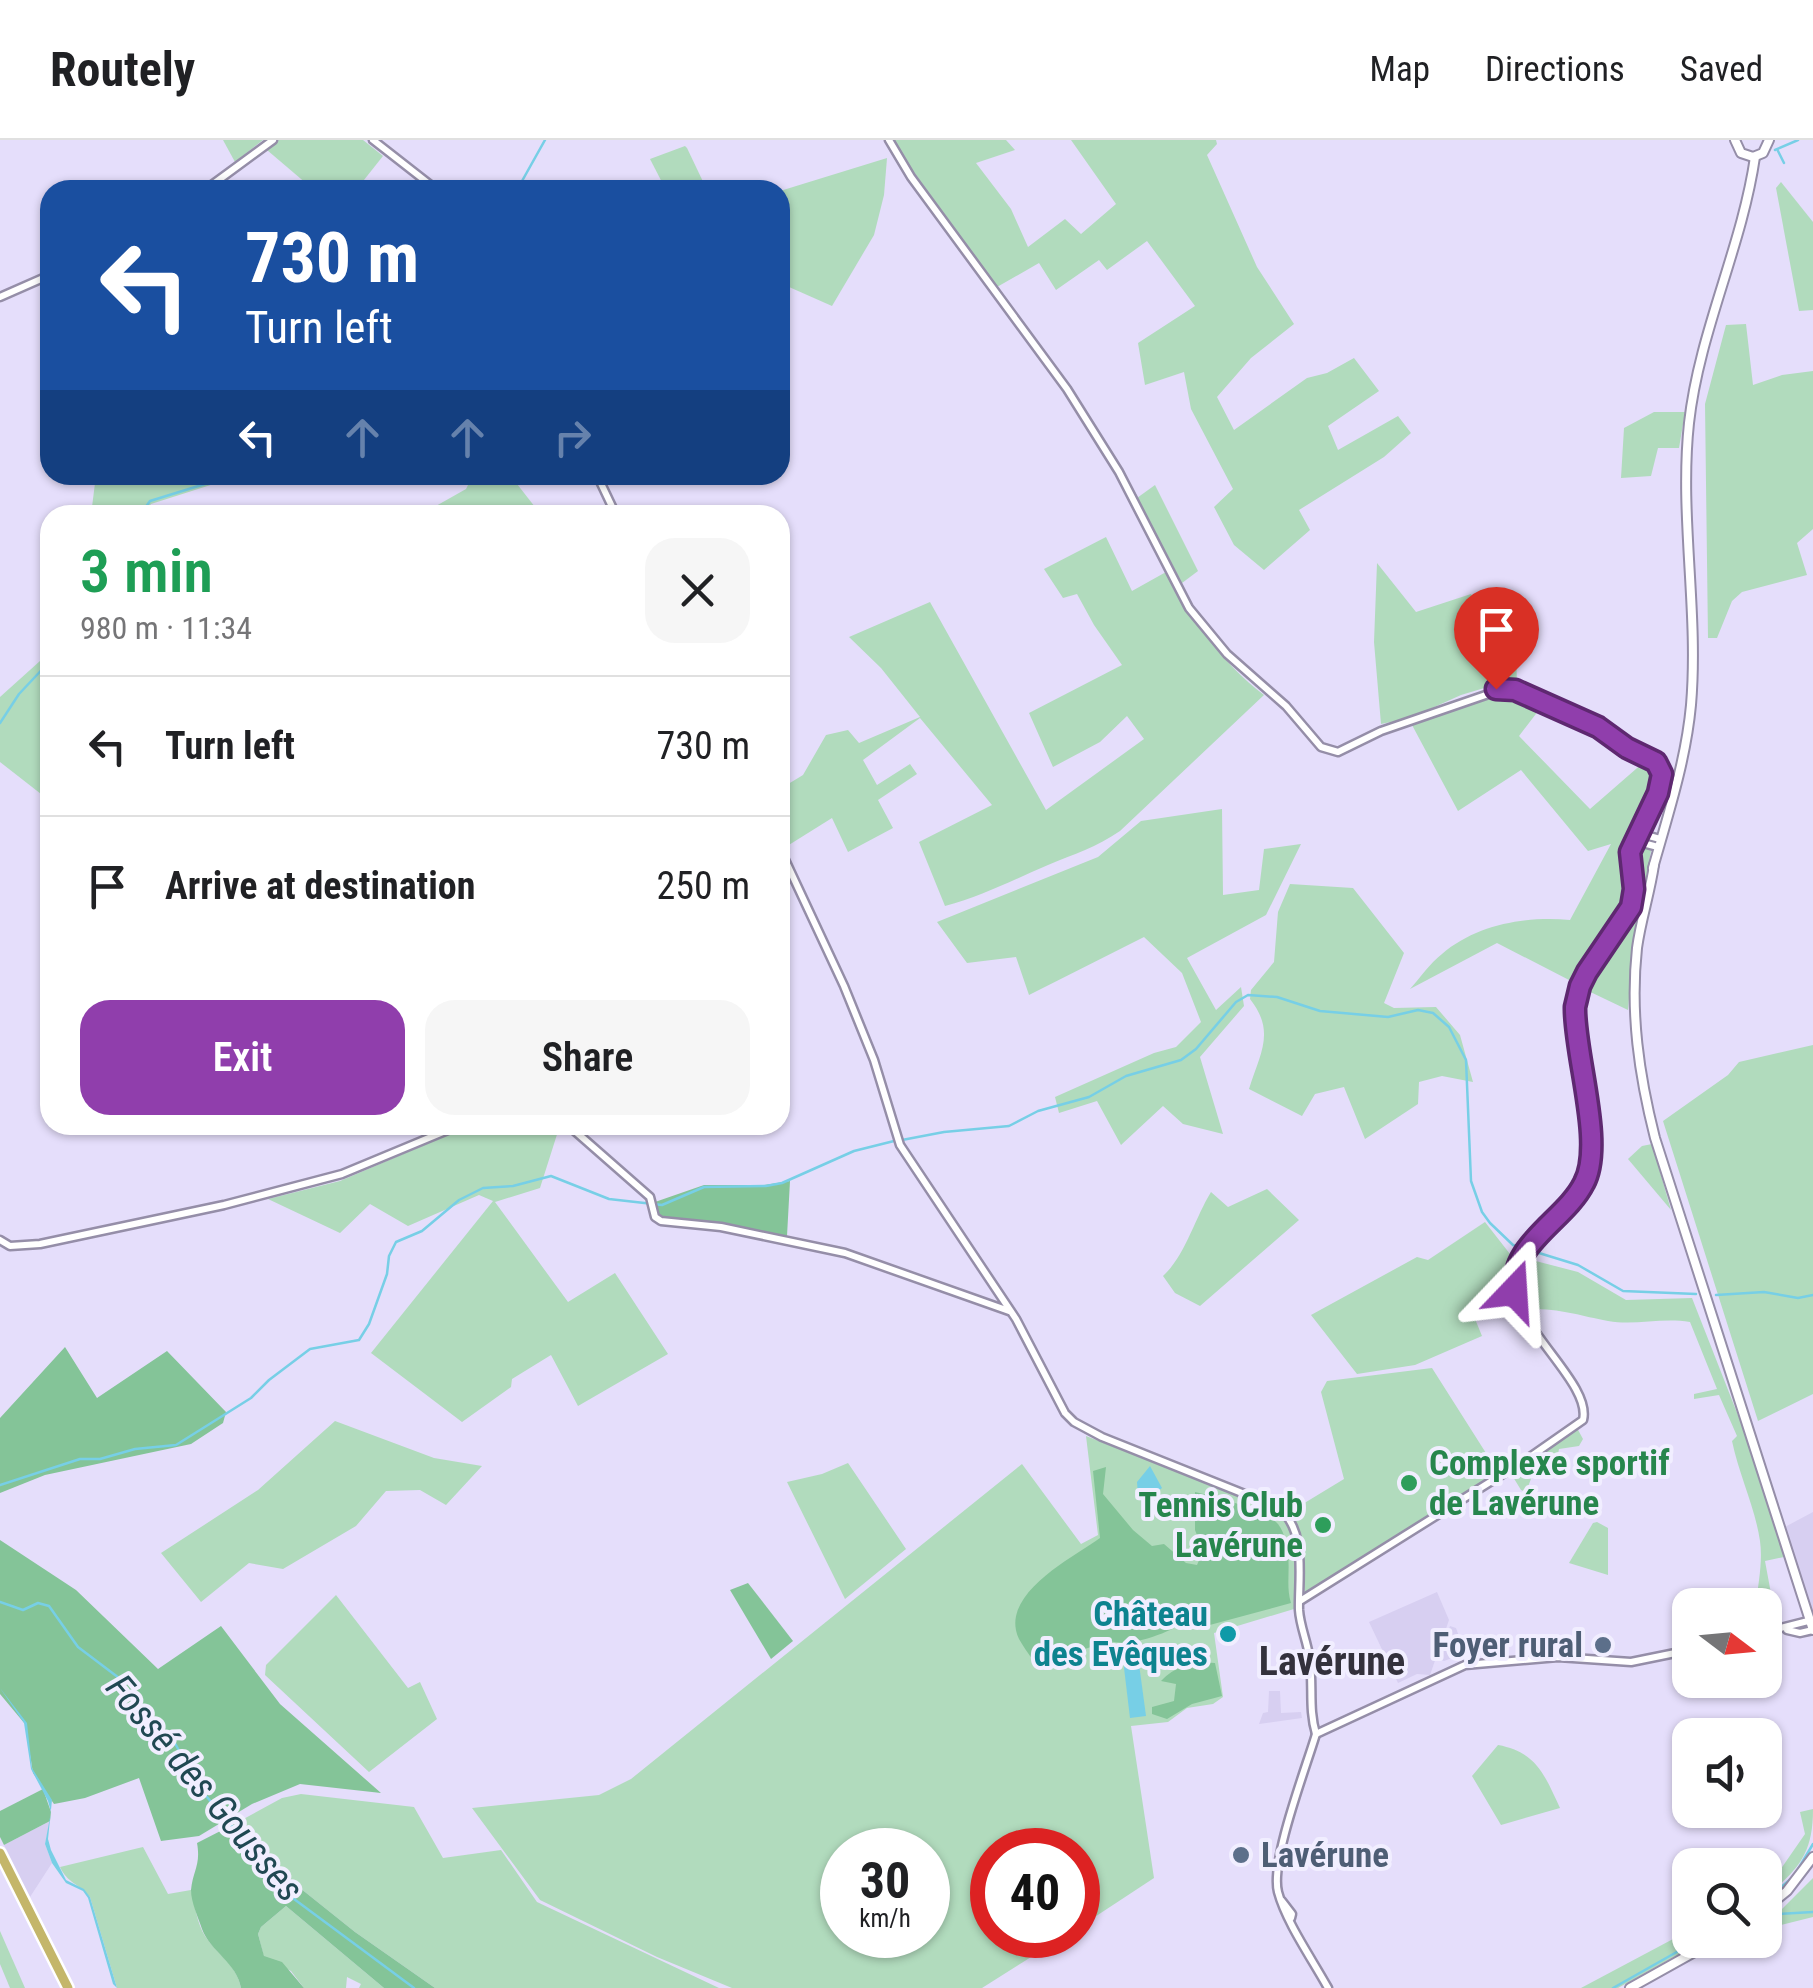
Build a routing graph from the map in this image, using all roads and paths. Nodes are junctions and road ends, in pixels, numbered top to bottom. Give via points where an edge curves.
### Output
1 (273, 140) edge
2 (372, 140) edge
3 (890, 140) edge
4 (1735, 140) edge
5 (1770, 140) edge
6 (1752, 157) junction
7 (219, 180) edge
8 (424, 180) edge
9 (40, 279) edge
10 (0, 297) edge
11 (1637, 837) junction
12 (1659, 843) junction
13 (790, 870) edge
14 (436, 1135) edge
15 (579, 1135) edge
16 (0, 1240) edge
17 (995, 1290) junction
18 (992, 1303) junction
19 (1011, 1312) junction
20 (1300, 1602) junction
21 (1812, 1625) edge
22 (1782, 1629) edge
23 (1672, 1654) edge
24 (1316, 1734) junction
25 (0, 1853) edge
26 (1813, 1857) edge
27 (1782, 1895) edge
28 (1684, 1958) edge
29 (68, 1988) edge
30 (1328, 1988) edge
31 (1630, 1988) edge

1 - 7 street
2 - 8 street
3 - 11 street via 1067,389 1189,608 1325,751 1338,752 1496,689 1515,690 1598,727 1659,766 1662,781
4 - 6 main road
5 - 6 main road via 1766,151
6 - 12 main road via 1689,424 1691,704
9 - 10 street
11 - 12 street
11 - 20 street via 1630,852 1631,907 1580,986 1575,1007 1589,1170 1579,1192 1536,1236 1515,1275 1521,1311 1582,1400 1584,1415 1578,1425
12 - 21 main road via 1637,948 1635,1026 1650,1120
13 - 17 street via 874,1060 898,1140
14 - 16 street via 342,1174 224,1205 40,1244
15 - 18 street via 652,1200 661,1222 736,1229 846,1253
17 - 18 street
17 - 19 street
18 - 19 street
19 - 20 street via 1056,1401 1078,1424 1282,1510 1298,1544
20 - 24 street
21 - 22 street
23 - 24 street via 1631,1662 1558,1657 1465,1666
24 - 30 street via 1277,1882
25 - 29 main road
26 - 27 main road
28 - 31 main road

